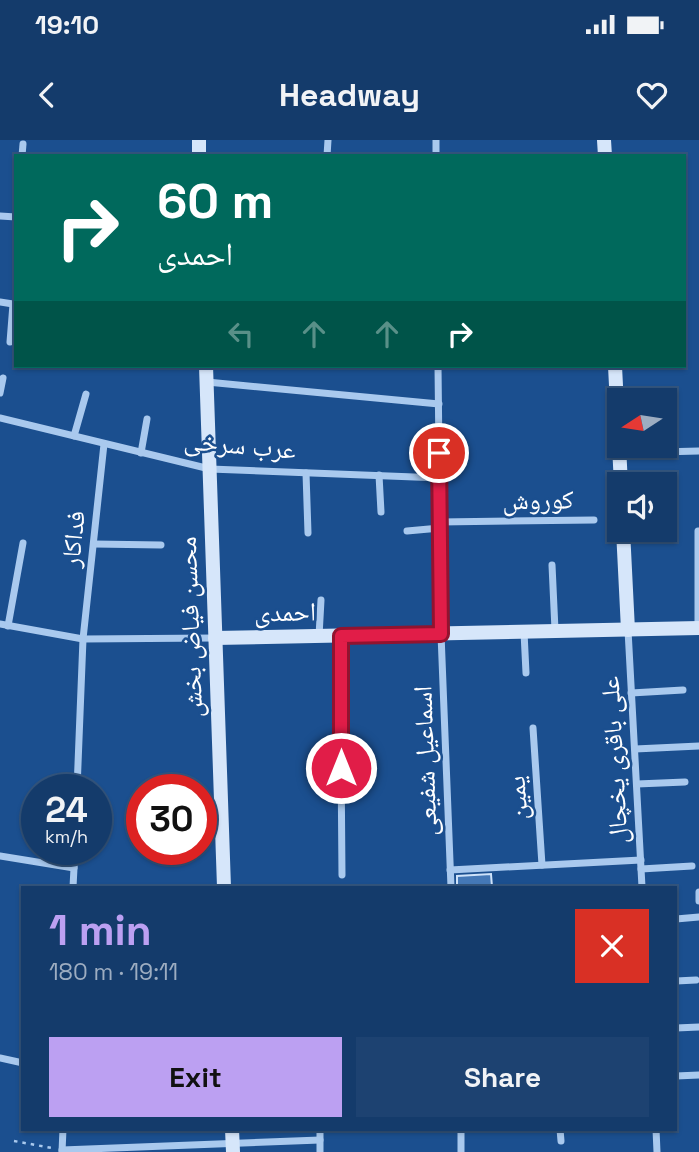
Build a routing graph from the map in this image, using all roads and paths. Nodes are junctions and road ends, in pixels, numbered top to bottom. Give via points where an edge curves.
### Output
1 (23, 144) dead end
2 (22, 154) edge
3 (0, 302) edge
4 (10, 341) dead end
5 (206, 368) edge
6 (438, 368) edge
7 (615, 368) edge
8 (3, 378) dead end
9 (207, 382) junction
10 (616, 388) edge
11 (0, 393) edge
12 (86, 394) dead end
13 (439, 404) junction
14 (0, 418) edge
15 (147, 419) dead end
16 (74, 436) junction
17 (104, 444) junction
18 (699, 451) edge
19 (677, 452) edge
20 (141, 453) junction
21 (210, 469) junction
22 (306, 473) junction
23 (379, 475) junction
24 (440, 478) junction
25 (381, 512) dead end
26 (594, 520) dead end
27 (440, 525) junction
28 (407, 531) dead end
29 (698, 531) edge
30 (308, 533) dead end
31 (624, 542) edge
32 (23, 543) dead end
33 (93, 544) junction
34 (161, 545) dead end
35 (552, 565) dead end
36 (321, 600) dead end
37 (4, 625) edge
38 (699, 628) edge
39 (628, 630) junction
40 (555, 631) junction
41 (524, 632) junction
42 (441, 634) junction
43 (319, 636) junction
44 (341, 636) junction
45 (215, 638) junction
46 (83, 639) junction
47 (526, 673) dead end
48 (682, 690) dead end
49 (631, 693) junction
50 (534, 728) dead end
51 (699, 746) edge
52 (635, 749) junction
53 (78, 774) edge
54 (685, 782) dead end
55 (637, 784) junction
56 (0, 856) edge
57 (641, 860) junction
58 (74, 865) edge
59 (542, 865) junction
60 (692, 866) dead end
61 (74, 868) junction
62 (641, 869) junction
63 (450, 870) junction
64 (342, 875) dead end
65 (73, 886) edge
66 (224, 886) edge
67 (451, 886) edge
68 (642, 886) edge
69 (699, 892) edge
70 (699, 901) edge
71 (699, 917) edge
72 (677, 919) edge
73 (696, 980) dead end
74 (677, 981) edge
75 (699, 1027) edge
76 (677, 1028) edge
77 (0, 1058) edge
78 (21, 1063) edge
79 (699, 1075) edge
80 (677, 1076) edge
81 (63, 1131) edge
82 (320, 1131) edge
83 (461, 1131) edge
84 (560, 1131) edge
85 (656, 1131) edge
86 (320, 1140) junction
87 (14, 1141) dead end
88 (233, 1141) edge
89 (561, 1141) dead end
90 (62, 1151) edge
91 (320, 1152) edge
92 (461, 1152) edge
93 (657, 1152) edge

1 - 2 street
3 - 4 street via 13,304
5 - 9 street, محسن فیاض بخش
6 - 13 street, اسماعیل شفیعی
7 - 10 street
8 - 11 street
9 - 13 street
9 - 21 street, محسن فیاض بخش
12 - 16 street
13 - 24 street, اسماعیل شفیعی
14 - 16 street, عرب سرخی
15 - 20 street
16 - 17 street, عرب سرخی
17 - 20 street, عرب سرخی
17 - 33 street, فداکار
18 - 19 street
20 - 21 street, عرب سرخی
21 - 22 street, عرب سرخی
21 - 45 street, محسن فیاض بخش
22 - 23 street, عرب سرخی
22 - 30 street
23 - 24 street, عرب سرخی
23 - 25 street
24 - 27 street, اسماعیل شفیعی
26 - 27 street, کوروش
27 - 28 street, کوروش
27 - 42 street, اسماعیل شفیعی
29 - 38 street
31 - 39 street
32 - 37 street, فداکار
33 - 34 street
33 - 46 street, فداکار
35 - 40 street
36 - 43 street
37 - 46 street, احمدی
38 - 39 street, احمدی
39 - 40 street, احمدی
39 - 49 street, علی باقری یخچال
40 - 41 street, احمدی
41 - 42 street, احمدی
41 - 47 street
42 - 44 street, احمدی
42 - 63 street, اسماعیل شفیعی
43 - 44 street, احمدی
43 - 45 street, احمدی
44 - 64 street
45 - 46 street, احمدی
45 - 66 street, محسن فیاض بخش
46 - 53 street, فداکار
48 - 49 street
49 - 52 street, علی باقری یخچال
50 - 59 street, یمین
51 - 52 street
52 - 55 street, علی باقری یخچال
54 - 55 street
55 - 57 street, علی باقری یخچال
56 - 61 street
57 - 59 street
57 - 62 street, علی باقری یخچال
58 - 61 street
59 - 63 street
60 - 62 street
61 - 65 street
62 - 68 street, علی باقری یخچال
63 - 67 street, اسماعیل شفیعی
69 - 70 street
71 - 72 street
73 - 74 street
75 - 76 street
77 - 78 street
79 - 80 street
81 - 90 street
82 - 86 street
83 - 92 street
84 - 89 street
85 - 93 street
86 - 88 street
86 - 91 street
87 - 90 path
88 - 90 street

